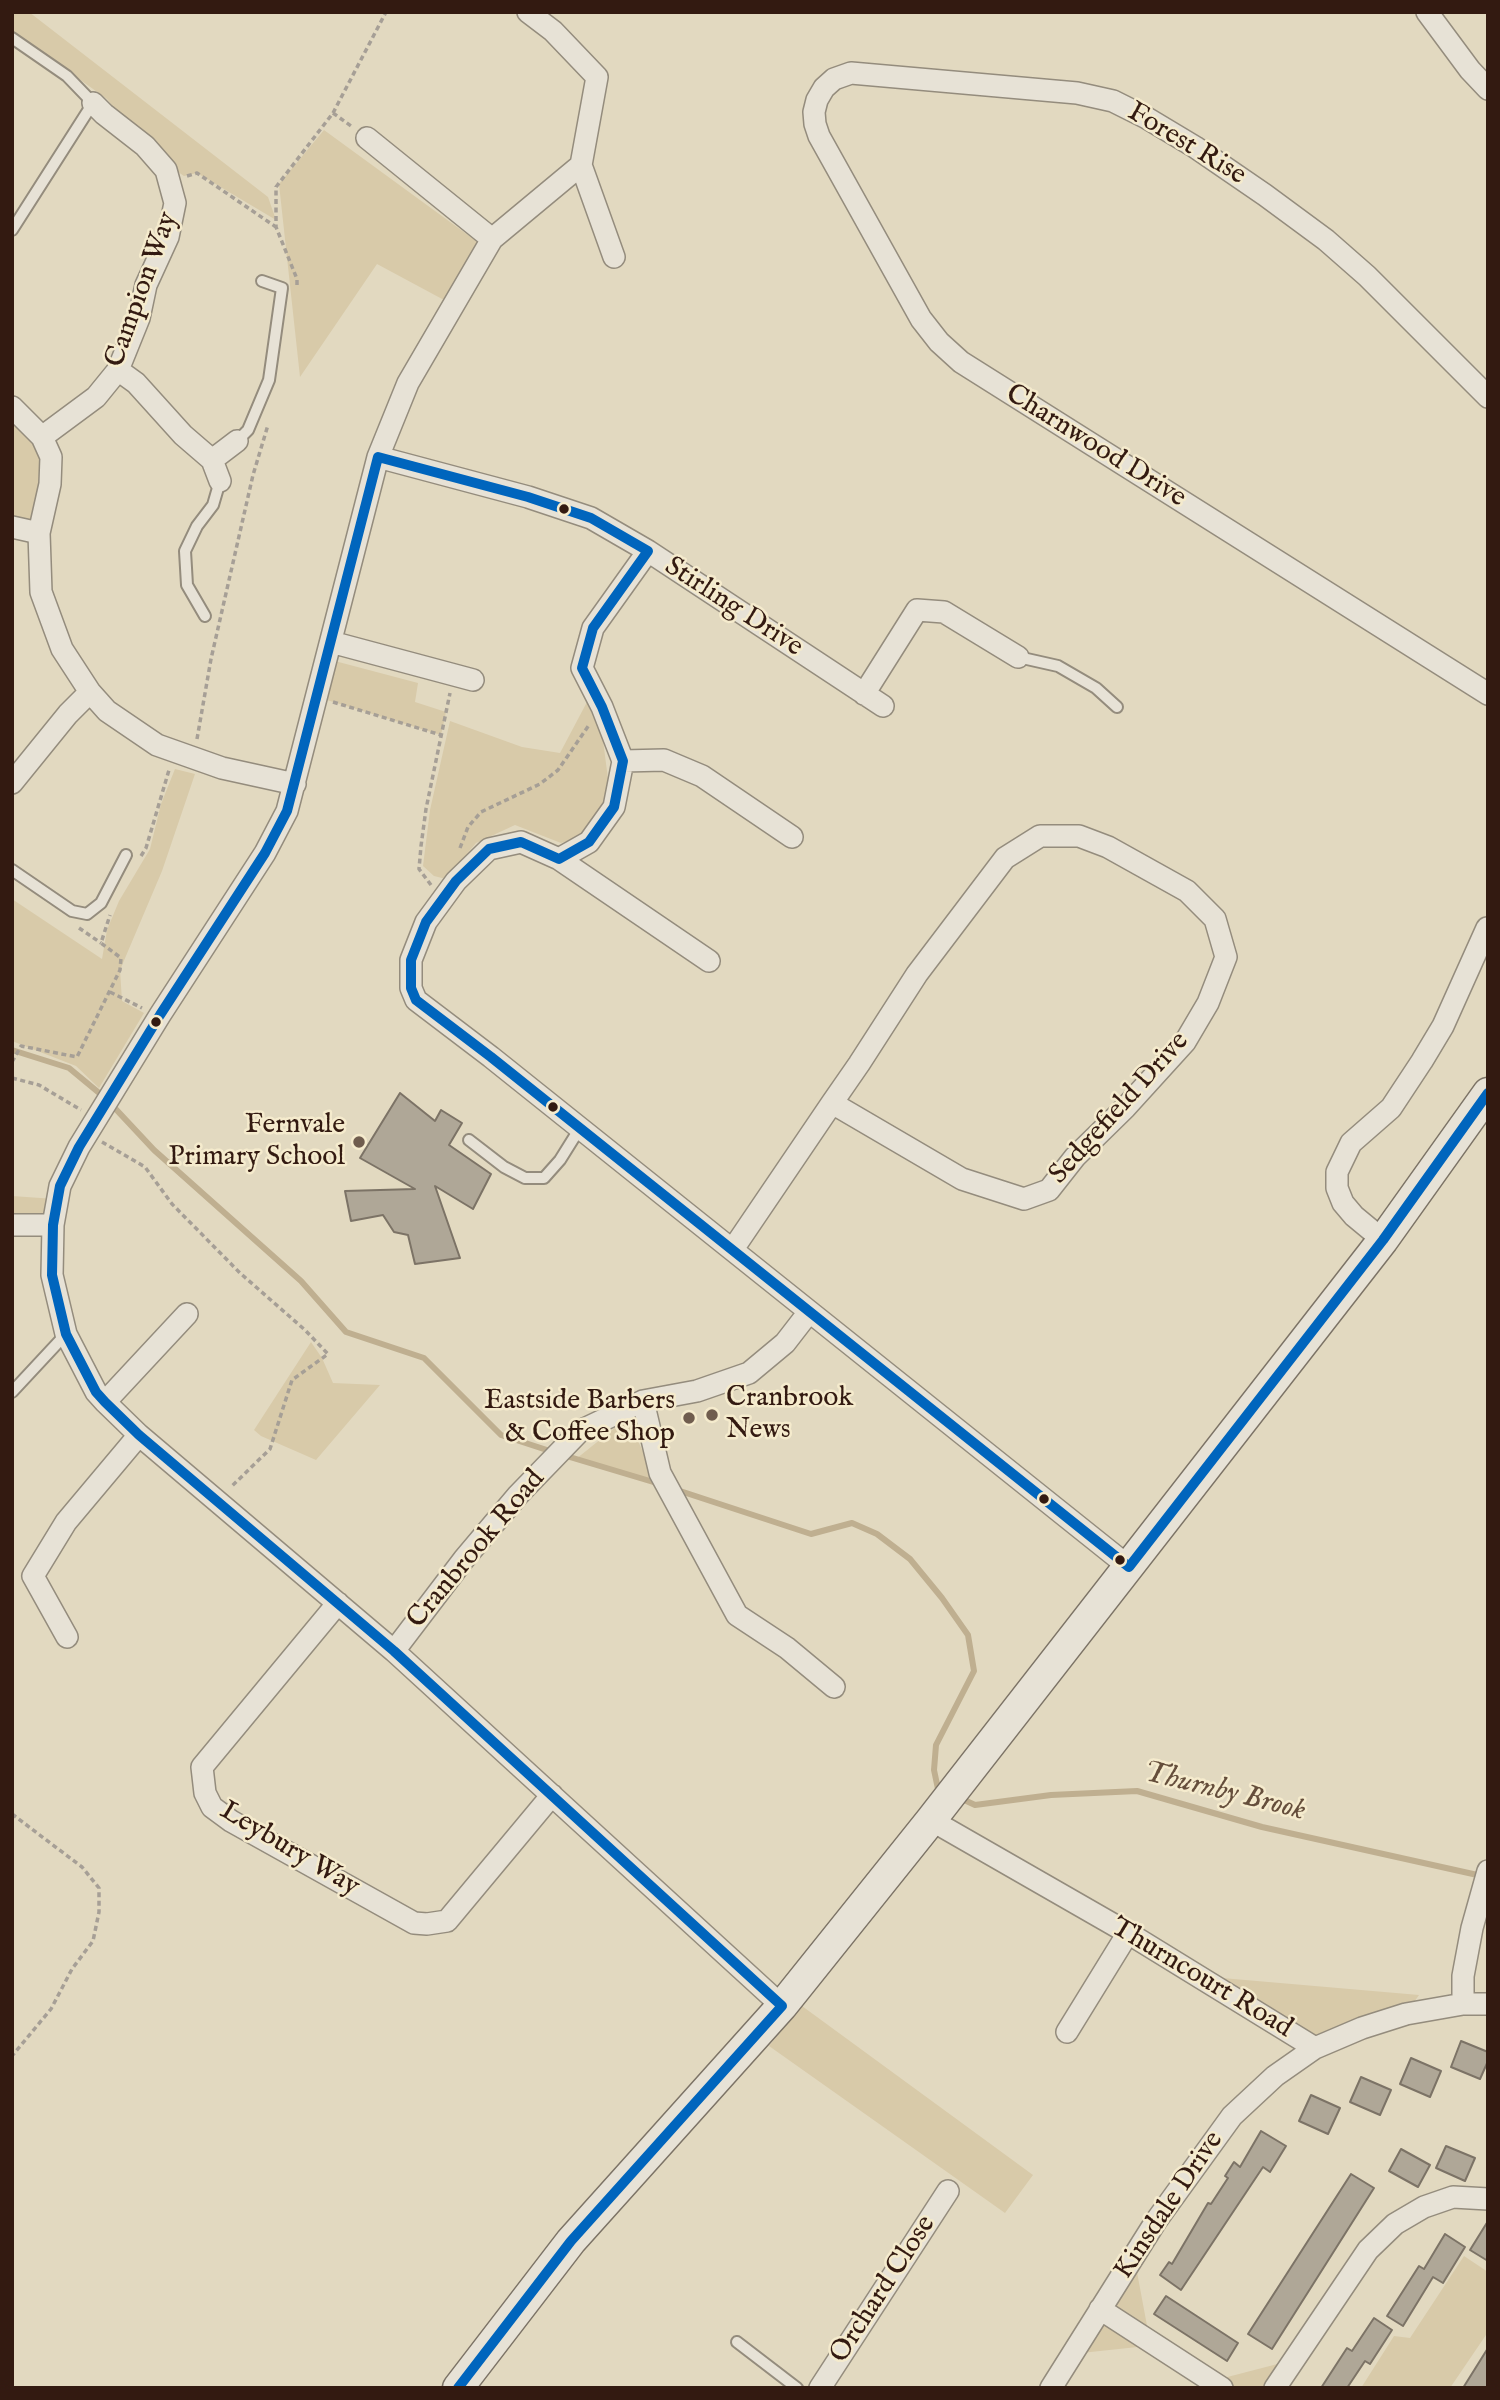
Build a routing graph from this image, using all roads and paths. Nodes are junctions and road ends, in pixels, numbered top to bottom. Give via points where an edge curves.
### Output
1 (386, 12) edge
2 (528, 12) edge
3 (1427, 12) edge
4 (12, 38) edge
5 (1488, 89) edge
6 (817, 100) joint
7 (93, 103) junction
8 (367, 138) dead end
9 (581, 165) junction
10 (169, 180) junction
11 (276, 226) junction
12 (12, 230) edge
13 (492, 239) junction
14 (614, 257) dead end
15 (262, 281) dead end
16 (296, 292) dead end
17 (118, 370) junction
18 (1488, 397) edge
19 (12, 407) edge
20 (268, 424) dead end
21 (42, 437) junction
22 (237, 441) joint
23 (379, 457) junction
24 (212, 460) junction
25 (220, 481) joint
26 (12, 527) edge
27 (40, 533) junction
28 (648, 551) junction
29 (205, 615) dead end
30 (331, 642) junction
31 (1018, 657) joint
32 (463, 678) joint
33 (90, 692) junction
34 (864, 694) junction
35 (1488, 694) edge
36 (317, 697) junction
37 (883, 706) dead end
38 (602, 707) junction
39 (1117, 707) dead end
40 (441, 735) junction
41 (183, 755) junction
42 (623, 761) junction
43 (12, 783) edge
44 (295, 784) junction
45 (792, 837) dead end
46 (460, 849) dead end
47 (125, 855) dead end
48 (559, 859) junction
49 (138, 860) dead end
50 (12, 870) edge
51 (445, 894) junction
52 (114, 907) dead end
53 (1487, 928) edge
54 (709, 961) dead end
55 (110, 992) junction
56 (159, 1015) junction
57 (12, 1062) edge
58 (12, 1078) edge
59 (1488, 1093) edge
60 (832, 1103) junction
61 (91, 1126) junction
62 (580, 1128) junction
63 (468, 1140) dead end
64 (12, 1225) edge
65 (53, 1225) junction
66 (1383, 1240) junction
67 (733, 1250) junction
68 (809, 1311) junction
69 (187, 1314) dead end
70 (66, 1334) junction
71 (12, 1392) edge
72 (643, 1401) junction
73 (105, 1402) junction
74 (139, 1435) junction
75 (216, 1499) junction
76 (1129, 1567) junction
77 (338, 1604) junction
78 (67, 1637) dead end
79 (394, 1651) junction
80 (834, 1687) dead end
81 (552, 1795) junction
82 (12, 1814) edge
83 (931, 1820) junction
84 (1488, 1871) edge
85 (1128, 1933) junction
86 (1462, 2004) junction
87 (1488, 2004) edge
88 (782, 2006) junction
89 (1067, 2032) dead end
90 (1315, 2048) junction
91 (12, 2056) edge
92 (948, 2192) dead end
93 (1488, 2199) edge
94 (1100, 2309) junction
95 (737, 2342) dead end
96 (458, 2388) edge
97 (797, 2388) edge
98 (820, 2388) edge
99 (1051, 2388) edge
100 (1222, 2388) edge
101 (1275, 2388) edge

1 - 11 path via 333,113 276,187
2 - 9 street via 597,77
3 - 5 street
4 - 7 lane via 67,76
6 - 18 street, Forest Rise via 834,79 851,73 1055,91 1113,101 1195,148 1326,240
6 - 35 street, Charnwood Drive via 819,136 921,319 953,356
7 - 10 street, Campion Way via 145,146
7 - 12 lane
8 - 13 street
9 - 13 street
9 - 14 street
10 - 11 path via 197,173
10 - 17 street, Campion Way via 175,203 168,237 146,285 139,318
11 - 16 path via 297,279
13 - 23 street via 408,383
15 - 22 lane via 282,288 269,380 248,430
17 - 21 street, Campion Way via 96,397
17 - 24 street
19 - 21 street
20 - 41 path via 211,659 197,738
21 - 27 street via 51,457
22 - 24 street
23 - 28 street, Stirling Drive via 528,496 590,519
23 - 30 street
24 - 25 street
25 - 29 lane via 213,505 185,551 187,585
26 - 27 street
27 - 33 street via 41,592 62,649
28 - 34 street, Stirling Drive
28 - 38 street via 593,628 582,668
30 - 32 street
30 - 36 street
31 - 34 street via 944,612 917,610
31 - 39 lane via 1058,666 1096,688
32 - 40 path
33 - 41 street via 107,710 157,745
33 - 43 street
34 - 37 street, Stirling Drive
36 - 40 path
36 - 44 street
38 - 42 street
38 - 46 path via 558,769 540,784 481,812 468,827
40 - 51 path via 419,869
41 - 44 street
41 - 49 path via 170,766 146,848
42 - 45 street via 664,760 702,776
42 - 48 street via 614,807 589,842
44 - 56 street via 265,853
47 - 50 lane via 101,903 87,914 72,911
48 - 51 street via 521,842 488,849
48 - 54 street
51 - 62 street via 426,922 411,960 416,1000
52 - 55 path via 101,943 121,958
53 - 66 street via 1422,1061 1391,1108 1351,1143 1337,1172 1343,1203
55 - 56 path
55 - 57 path via 78,1057 21,1046
56 - 61 street
58 - 61 path via 39,1085 82,1110
59 - 66 street
60 - 60 street, Sedgefield Drive via 917,974 982,887 1005,858 1040,836 1079,836 1108,847 1187,891 1215,919 1226,957 1208,1003 1185,1042 1049,1190 1024,1199 962,1179
60 - 67 street, Sedgefield Drive
61 - 65 street via 60,1186
61 - 75 path via 101,1142 145,1167 172,1204 328,1354 292,1380 270,1449
62 - 63 lane via 544,1178 525,1178
62 - 67 street
64 - 65 street
65 - 70 street via 52,1275
66 - 76 street
67 - 68 street
68 - 72 street, Cranbrook Road via 785,1343 749,1373 697,1391
68 - 76 street
69 - 73 street
70 - 71 lane
70 - 73 street
72 - 79 street, Cranbrook Road via 579,1432 518,1495
72 - 80 street via 660,1473 737,1615
73 - 74 street
74 - 75 street
74 - 78 street via 66,1522 33,1576
75 - 77 street
76 - 83 street
77 - 79 street
77 - 81 street, Leybury Way via 202,1768 212,1808 414,1923 427,1924 447,1921
79 - 81 street
81 - 88 street
82 - 91 path via 82,1867 99,1888 99,1900 93,1941 51,2009
83 - 85 street, Thurncourt Road
83 - 88 street
84 - 86 street via 1463,1976
85 - 89 street
85 - 90 street, Thurncourt Road
86 - 87 street, Thurncourt Road
86 - 90 street, Thurncourt Road via 1406,2014
88 - 96 street via 571,2241
90 - 94 street, Kinsdale Drive via 1275,2076 1232,2116
92 - 98 street, Orchard Close
93 - 101 street via 1453,2197 1423,2207 1395,2224 1368,2250
94 - 99 street, Kinsdale Drive
94 - 100 street
95 - 97 lane

